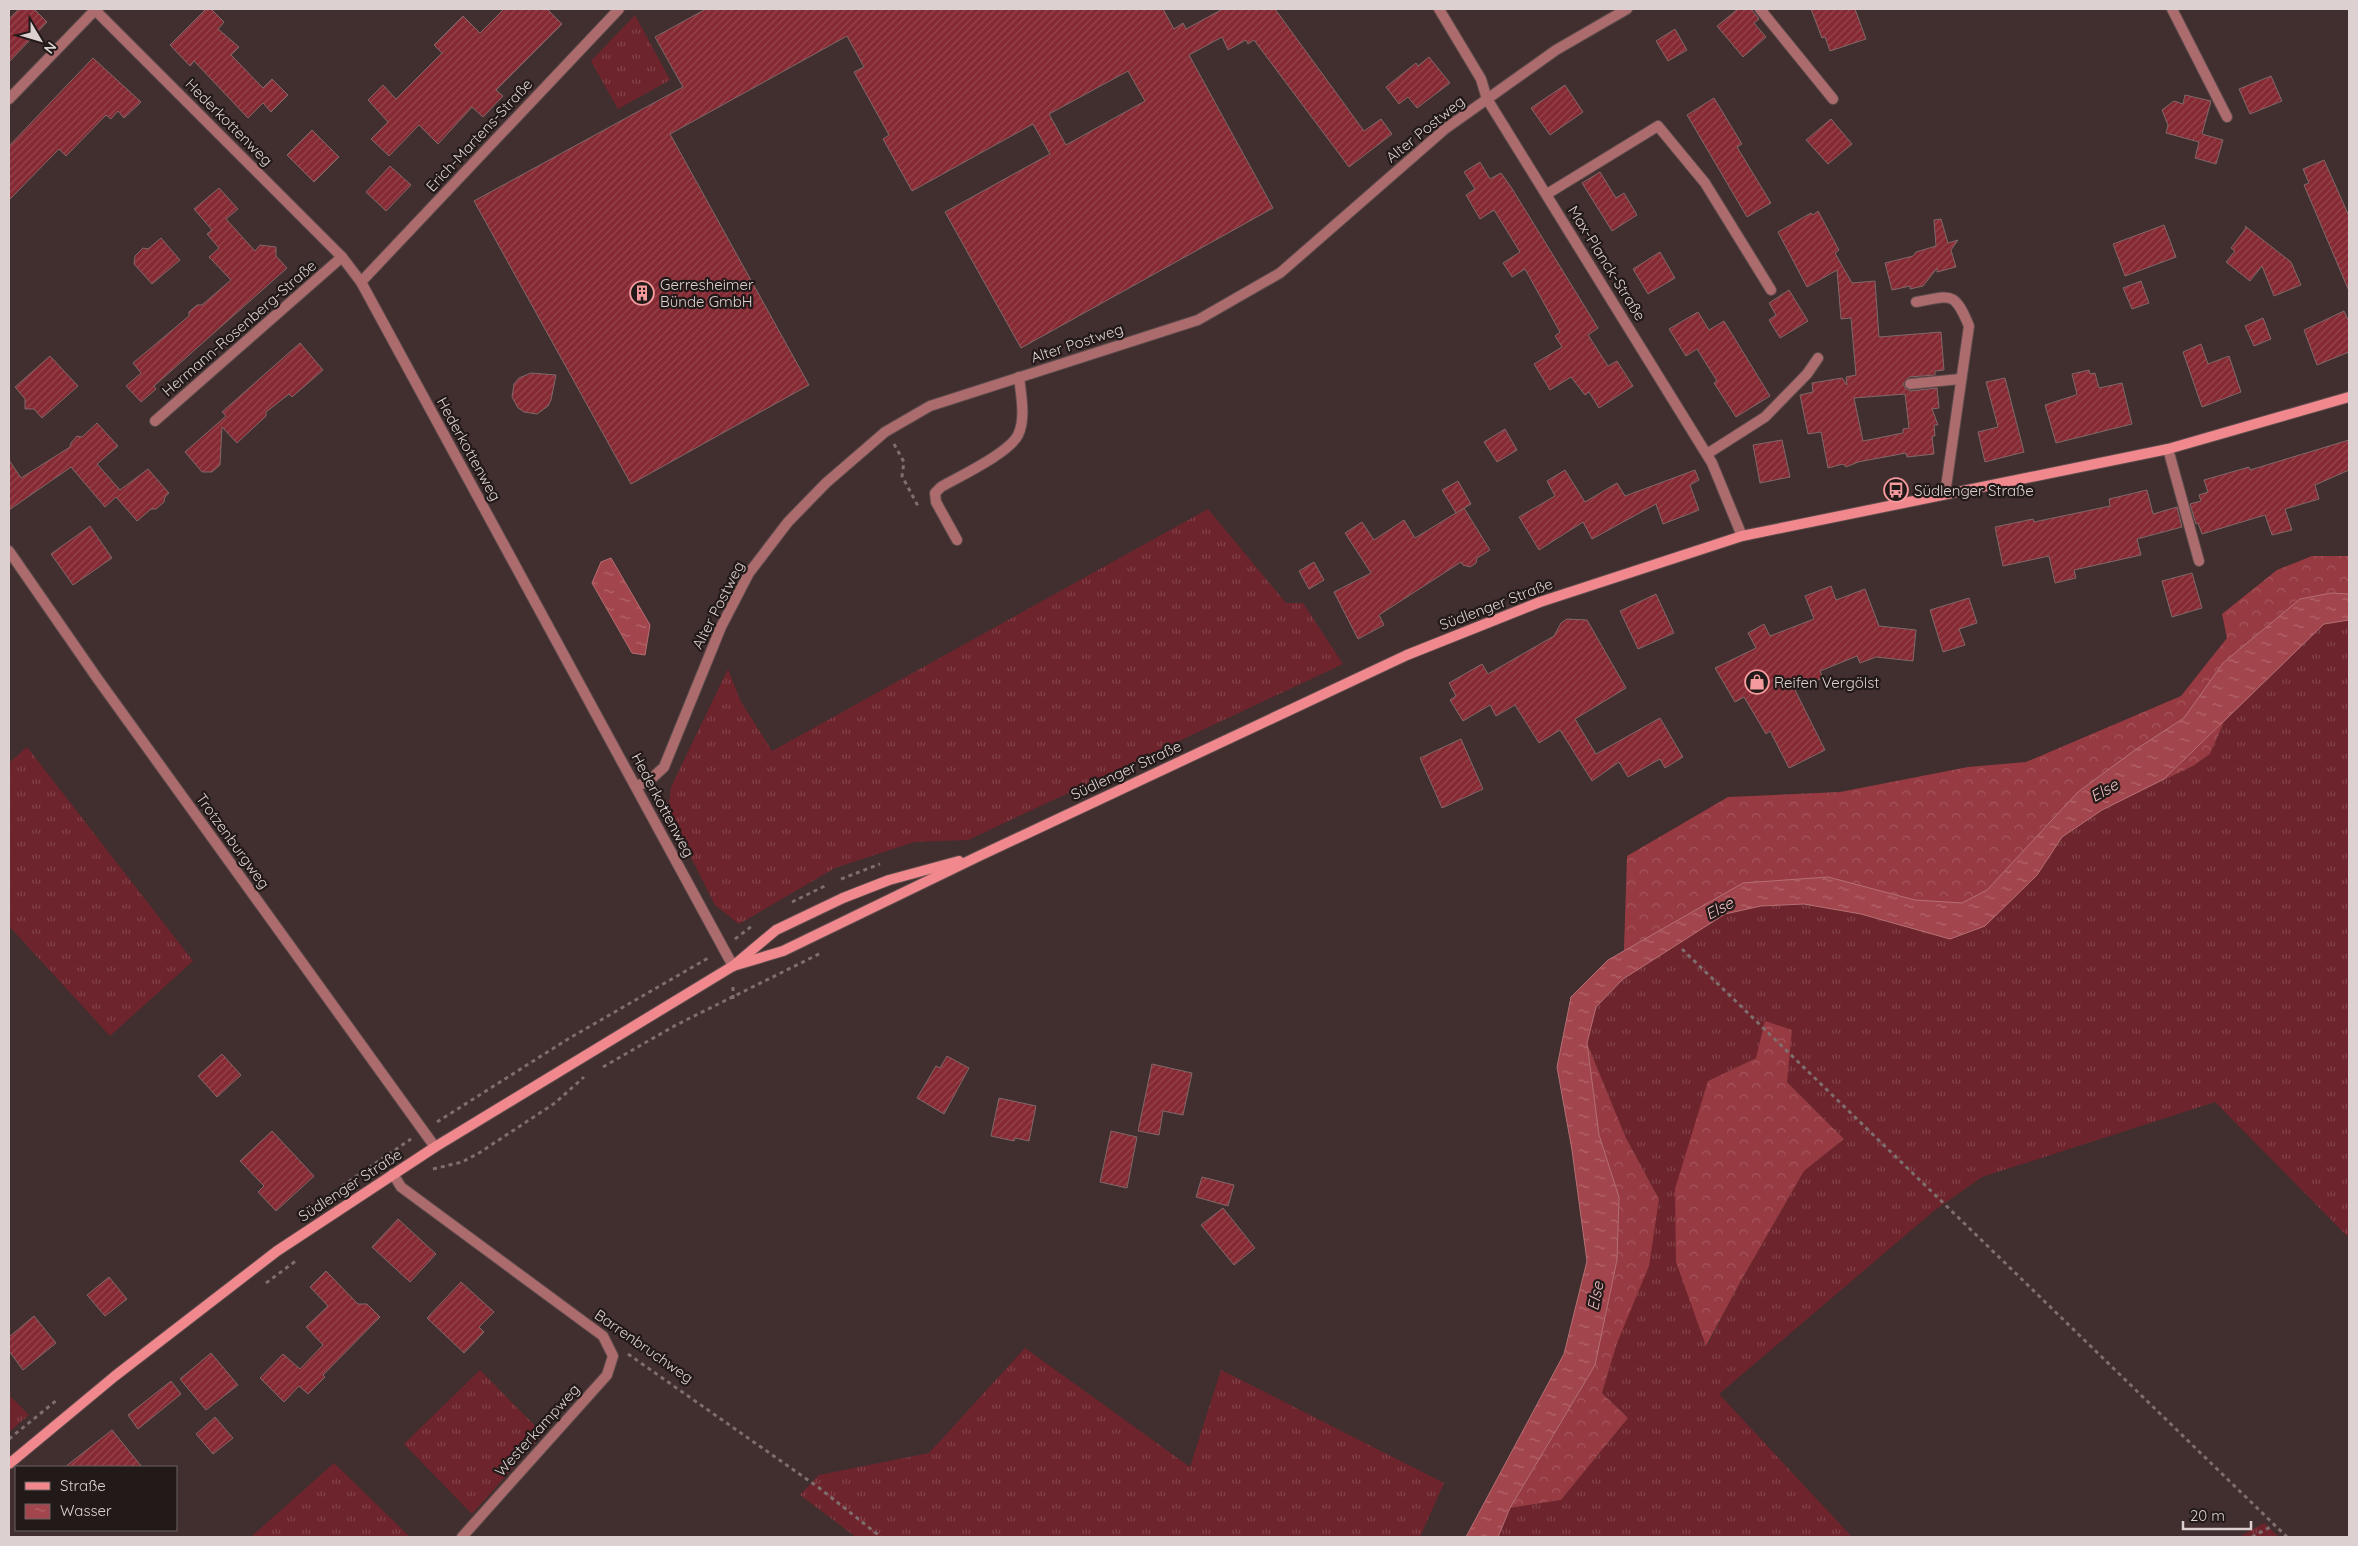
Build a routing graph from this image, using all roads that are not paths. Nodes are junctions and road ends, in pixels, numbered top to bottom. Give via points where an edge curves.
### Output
1 (95, 9) edge
2 (619, 9) edge
3 (1439, 9) edge
4 (1627, 9) edge
5 (1760, 9) edge
6 (2172, 9) edge
7 (9, 99) edge
8 (1487, 99) junction
9 (1832, 99) dead end
10 (2227, 117) dead end
11 (1547, 194) junction
12 (342, 257) junction
13 (361, 282) junction
14 (1771, 290) dead end
15 (1916, 302) dead end
16 (1818, 358) dead end
17 (1019, 378) junction
18 (1960, 378) junction
19 (1910, 384) dead end
20 (2349, 397) edge
21 (155, 421) dead end
22 (2168, 449) junction
23 (1707, 454) junction
24 (1945, 494) junction
25 (1742, 536) junction
26 (957, 540) dead end
27 (9, 551) edge
28 (2199, 561) dead end
29 (636, 787) junction
30 (977, 857) junction
31 (733, 966) junction
32 (435, 1147) junction
33 (393, 1174) junction
34 (603, 1336) joint
35 (9, 1464) edge
36 (462, 1537) edge

1 - 7 street
1 - 12 street, Hederkottenweg
2 - 13 street, Erich-Martens-Straße
3 - 8 street, Max-Planck-Straße via 1481,79
4 - 8 street, Alter Postweg via 1556,50
5 - 9 street
6 - 10 street
8 - 11 street, Max-Planck-Straße
8 - 17 street, Alter Postweg via 1445,129 1280,273 1198,320
11 - 14 street via 1658,126 1705,183
11 - 23 street, Max-Planck-Straße
12 - 13 street, Hederkottenweg
12 - 21 street, Hermann-Rosenberg-Straße
13 - 29 street, Hederkottenweg
15 - 18 street via 1953,298 1960,304 1969,326
16 - 23 street via 1807,374 1765,417
17 - 26 street via 1022,418 1018,435 1007,448 935,493 936,502
17 - 29 street, Alter Postweg via 930,406 888,430 826,483 788,522 749,573 721,627 664,767
18 - 19 street
18 - 24 street
20 - 22 main road, Südlenger Straße
22 - 24 main road, Südlenger Straße
22 - 28 street
23 - 25 street, Max-Planck-Straße
24 - 25 main road, Südlenger Straße
25 - 30 main road, Südlenger Straße via 1540,602 1407,655
27 - 32 street, Trotzenburgweg via 96,678
29 - 31 street, Hederkottenweg
30 - 31 main road, Südlenger Straße via 784,951
30 - 31 main road, Südlenger Straße via 904,875 842,898 776,930
31 - 32 main road, Südlenger Straße
32 - 33 main road, Südlenger Straße
33 - 34 street, Barrenbruchweg via 401,1187
33 - 35 main road, Südlenger Straße via 277,1251 115,1376
34 - 36 street, Westerkampweg via 613,1356 607,1375

